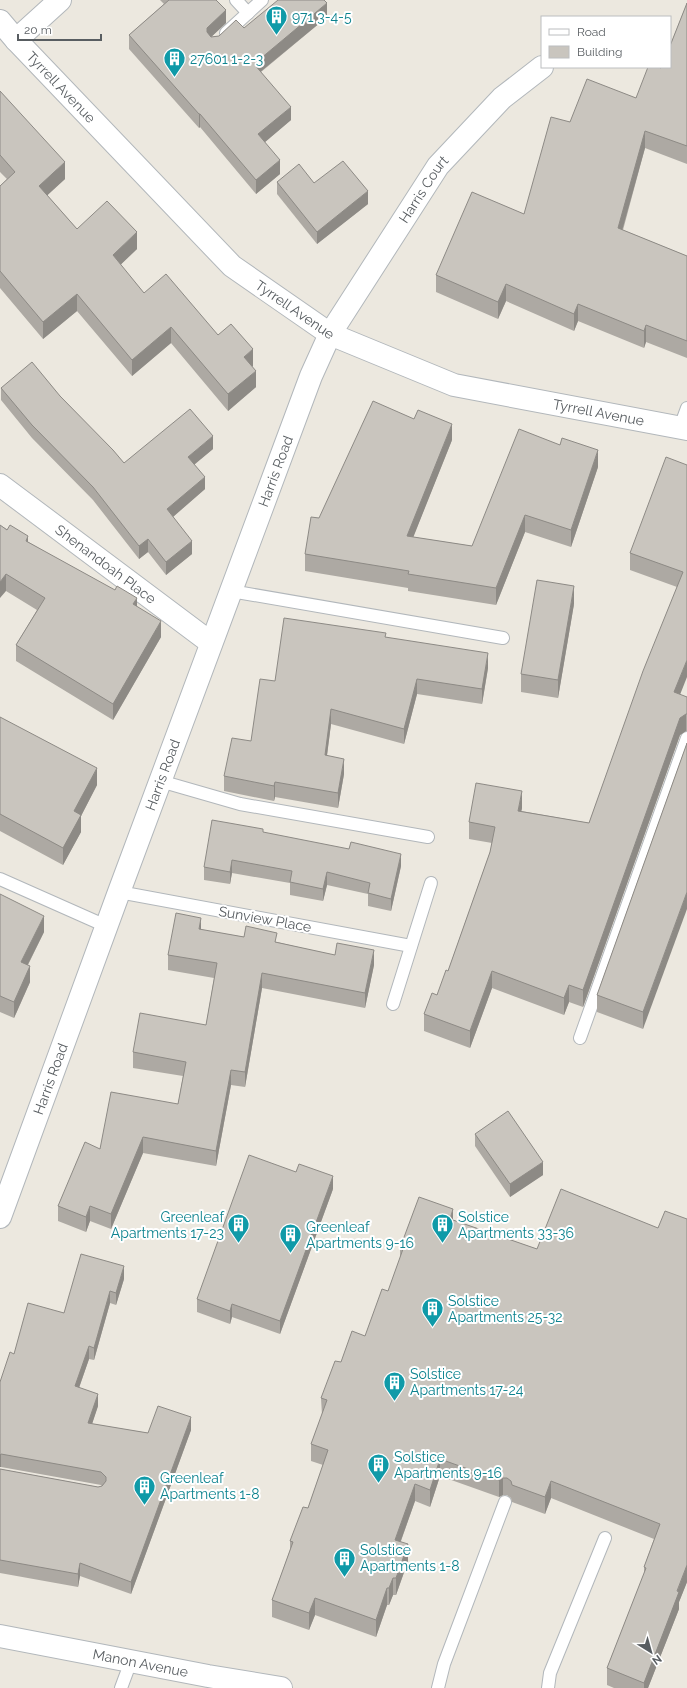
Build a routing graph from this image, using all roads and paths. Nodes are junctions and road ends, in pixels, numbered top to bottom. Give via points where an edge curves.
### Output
1 (60, 0) edge
2 (236, 0) edge
3 (262, 0) edge
4 (248, 13) junction
5 (0, 21) edge
6 (219, 39) edge
7 (16, 40) junction
8 (541, 68) edge
9 (330, 334) junction
10 (685, 421) edge
11 (0, 485) edge
12 (230, 591) junction
13 (503, 638) dead end
14 (212, 643) junction
15 (687, 738) edge
16 (160, 782) junction
17 (428, 837) dead end
18 (0, 879) edge
19 (431, 883) dead end
20 (119, 892) junction
21 (106, 926) junction
22 (411, 946) junction
23 (393, 1004) dead end
24 (580, 1038) dead end
25 (0, 1217) edge
26 (505, 1502) dead end
27 (605, 1538) dead end
28 (0, 1636) edge
29 (131, 1661) junction
30 (121, 1688) edge
31 (279, 1688) edge
32 (438, 1688) edge
33 (548, 1688) edge

1 - 7 street
2 - 4 lane
3 - 4 lane
4 - 6 lane
5 - 7 street, Tyrrell Avenue
7 - 9 street, Tyrrell Avenue via 232,266
8 - 9 street, Harris Court via 502,98 438,166
9 - 10 street, Tyrrell Avenue via 454,385
9 - 12 street, Harris Road via 311,376
11 - 14 street, Shenandoah Place
12 - 13 lane
12 - 14 street, Harris Road
14 - 16 street, Harris Road
15 - 24 lane
16 - 17 lane via 240,804
16 - 20 street, Harris Road
18 - 21 lane
19 - 22 lane
20 - 21 street, Harris Road
20 - 22 lane, Sunview Place
21 - 25 street, Harris Road
22 - 23 lane
26 - 32 lane via 444,1664
27 - 33 lane via 550,1673
28 - 29 street, Manon Avenue
29 - 30 lane
29 - 31 street, Manon Avenue

